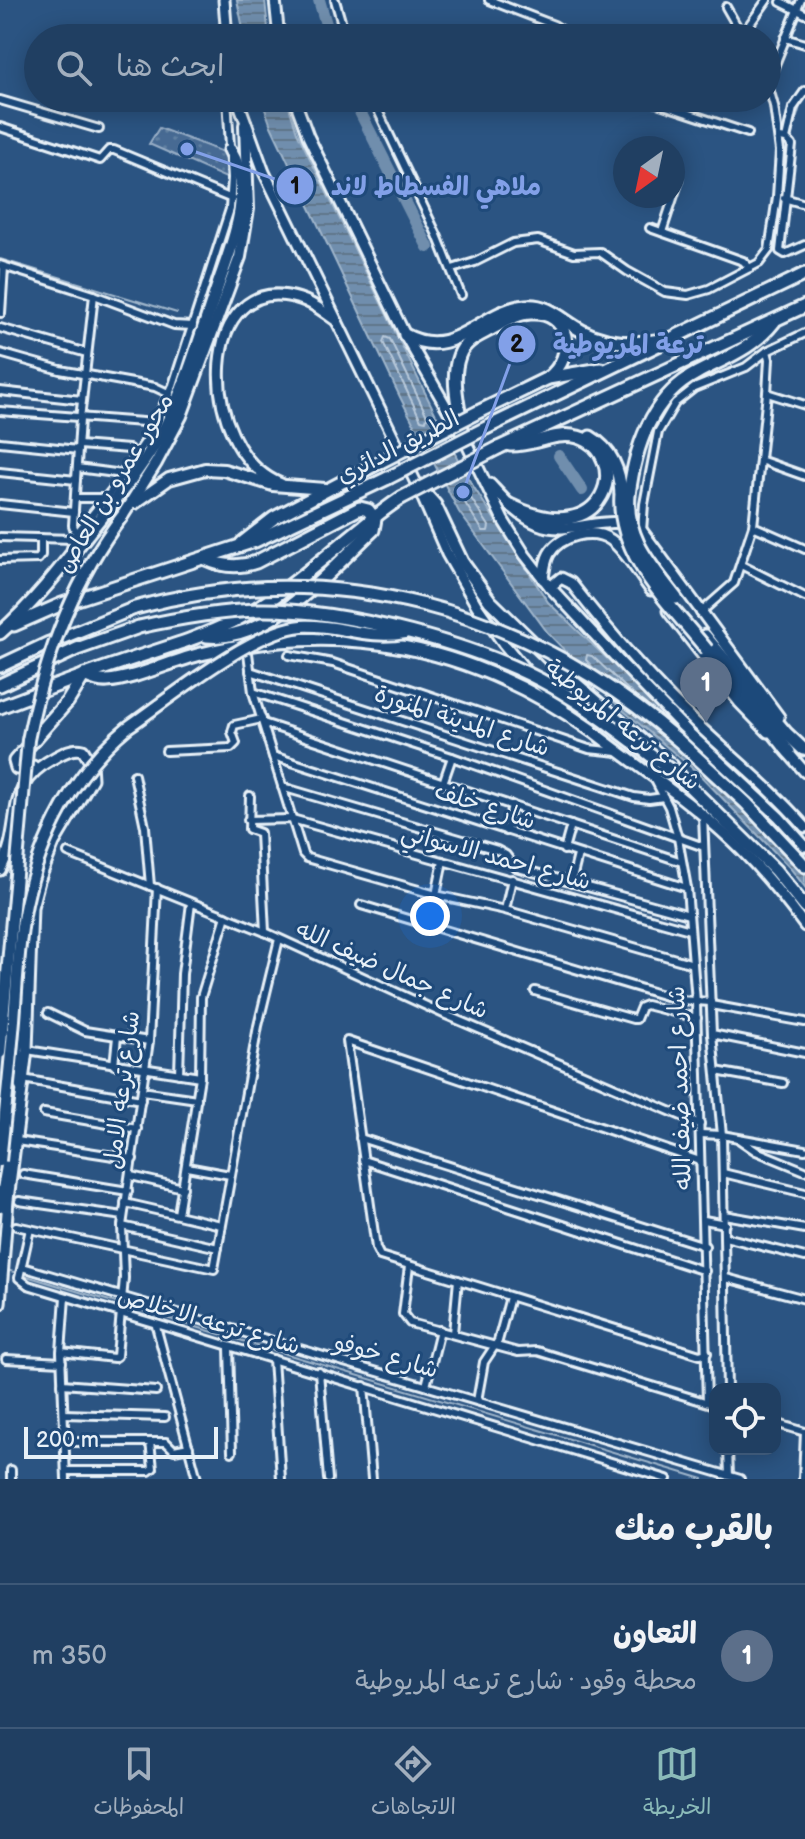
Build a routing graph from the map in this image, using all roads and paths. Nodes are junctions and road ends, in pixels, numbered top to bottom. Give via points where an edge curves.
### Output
1 (224, 0) edge
2 (275, 0) edge
3 (335, 0) edge
4 (489, 0) edge
5 (767, 0) edge
6 (801, 0) edge
7 (781, 2) dead end
8 (726, 7) dead end
9 (796, 12) junction
10 (805, 14) edge
11 (226, 24) edge
12 (278, 24) edge
13 (342, 24) edge
14 (551, 24) edge
15 (736, 24) edge
16 (751, 24) edge
17 (785, 38) junction
18 (805, 44) edge
19 (781, 48) edge
20 (805, 91) edge
21 (0, 100) edge
22 (24, 107) edge
23 (41, 112) edge
24 (228, 112) edge
25 (241, 112) edge
26 (299, 112) edge
27 (379, 112) edge
28 (684, 112) edge
29 (776, 112) edge
30 (245, 125) junction
31 (0, 127) edge
32 (99, 129) dead end
33 (748, 133) dead end
34 (783, 138) junction
35 (230, 150) junction
36 (777, 197) junction
37 (232, 199) junction
38 (786, 199) junction
39 (805, 204) edge
40 (670, 208) edge
41 (650, 228) dead end
42 (662, 232) junction
43 (805, 245) edge
44 (2, 266) edge
45 (750, 268) junction
46 (452, 269) junction
47 (805, 274) edge
48 (94, 295) junction
49 (461, 295) dead end
50 (1, 302) edge
51 (805, 306) edge
52 (1, 313) edge
53 (776, 320) junction
54 (338, 322) junction
55 (193, 326) junction
56 (0, 328) edge
57 (805, 333) edge
58 (405, 335) junction
59 (677, 336) junction
60 (767, 351) junction
61 (0, 353) edge
62 (87, 353) junction
63 (613, 367) junction
64 (85, 375) junction
65 (548, 378) junction
66 (0, 391) edge
67 (767, 393) junction
68 (170, 394) junction
69 (82, 400) junction
70 (805, 405) edge
71 (0, 411) edge
72 (80, 419) junction
73 (156, 423) junction
74 (566, 435) junction
75 (463, 436) junction
76 (0, 442) edge
77 (502, 446) junction
78 (79, 447) junction
79 (129, 449) dead end
80 (760, 460) junction
81 (77, 468) junction
82 (0, 472) edge
83 (123, 474) junction
84 (805, 476) edge
85 (483, 477) junction
86 (76, 480) junction
87 (417, 485) junction
88 (292, 487) junction
89 (325, 489) junction
90 (625, 494) junction
91 (75, 498) junction
92 (106, 498) junction
93 (0, 504) edge
94 (510, 505) junction
95 (74, 512) junction
96 (123, 515) junction
97 (374, 516) junction
98 (753, 526) junction
99 (642, 531) junction
100 (75, 536) junction
101 (0, 537) edge
102 (41, 538) junction
103 (618, 546) junction
104 (234, 549) junction
105 (805, 549) edge
106 (69, 558) junction
107 (206, 559) junction
108 (0, 560) edge
109 (741, 565) junction
110 (546, 583) junction
111 (805, 597) edge
112 (700, 613) junction
113 (0, 633) edge
114 (405, 633) junction
115 (202, 635) junction
116 (247, 645) junction
117 (289, 655) dead end
118 (0, 666) edge
119 (250, 671) junction
120 (84, 675) junction
121 (0, 685) edge
122 (253, 692) junction
123 (0, 707) edge
124 (262, 721) junction
125 (696, 723) junction
126 (591, 730) junction
127 (687, 731) junction
128 (702, 737) junction
129 (804, 750) edge
130 (166, 751) dead end
131 (622, 752) junction
132 (789, 752) junction
133 (273, 756) junction
134 (452, 757) junction
135 (33, 767) junction
136 (805, 772) edge
137 (134, 775) dead end
138 (654, 779) junction
139 (682, 779) junction
140 (443, 783) junction
141 (282, 787) junction
142 (250, 796) dead end
143 (664, 797) junction
144 (512, 805) junction
145 (703, 816) junction
146 (292, 819) junction
147 (248, 820) junction
148 (571, 825) junction
149 (805, 827) edge
150 (506, 831) junction
151 (678, 838) junction
152 (805, 846) edge
153 (704, 847) junction
154 (564, 850) junction
155 (68, 853) dead end
156 (578, 855) junction
157 (443, 861) junction
158 (682, 862) junction
159 (805, 866) edge
160 (0, 870) edge
161 (512, 879) junction
162 (571, 883) junction
163 (153, 887) junction
164 (687, 888) junction
165 (436, 895) junction
166 (191, 903) junction
167 (361, 905) dead end
168 (805, 907) edge
169 (505, 910) junction
170 (689, 915) junction
171 (226, 916) junction
172 (805, 926) edge
173 (690, 930) junction
174 (265, 932) junction
175 (279, 939) junction
176 (693, 964) junction
177 (18, 978) junction
178 (535, 991) dead end
179 (696, 1002) junction
180 (711, 1004) junction
181 (48, 1013) dead end
182 (697, 1018) junction
183 (805, 1022) edge
184 (712, 1034) junction
185 (117, 1037) junction
186 (149, 1041) junction
187 (27, 1050) junction
188 (0, 1053) edge
189 (805, 1053) edge
190 (114, 1065) junction
191 (145, 1070) junction
192 (716, 1071) junction
193 (179, 1074) junction
194 (200, 1077) junction
195 (22, 1083) junction
196 (783, 1083) dead end
197 (142, 1091) junction
198 (197, 1099) junction
199 (141, 1100) junction
200 (44, 1113) dead end
201 (18, 1116) junction
202 (700, 1124) junction
203 (137, 1129) junction
204 (700, 1134) junction
205 (722, 1135) junction
206 (360, 1138) junction
207 (738, 1138) junction
208 (17, 1141) junction
209 (805, 1150) edge
210 (133, 1159) junction
211 (363, 1160) junction
212 (0, 1161) edge
213 (700, 1161) junction
214 (187, 1167) junction
215 (805, 1171) edge
216 (723, 1173) junction
217 (23, 1174) dead end
218 (230, 1175) junction
219 (131, 1176) junction
220 (183, 1188) junction
221 (128, 1191) junction
222 (805, 1193) edge
223 (19, 1201) dead end
224 (125, 1203) junction
225 (0, 1207) edge
226 (178, 1214) junction
227 (724, 1215) junction
228 (123, 1216) junction
229 (704, 1220) junction
230 (725, 1224) junction
231 (221, 1225) junction
232 (16, 1226) dead end
233 (122, 1226) junction
234 (30, 1229) junction
235 (805, 1229) edge
236 (725, 1237) junction
237 (705, 1246) junction
238 (122, 1248) junction
239 (218, 1248) junction
240 (805, 1257) edge
241 (409, 1266) junction
242 (22, 1267) junction
243 (705, 1271) junction
244 (726, 1278) junction
245 (458, 1280) junction
246 (123, 1296) junction
247 (65, 1297) junction
248 (510, 1297) junction
249 (805, 1299) edge
250 (0, 1304) edge
251 (119, 1315) junction
252 (156, 1326) junction
253 (440, 1330) junction
254 (453, 1333) junction
255 (495, 1346) junction
256 (229, 1348) junction
257 (61, 1352) junction
258 (707, 1353) junction
259 (6, 1359) dead end
260 (273, 1359) junction
261 (62, 1362) junction
262 (319, 1372) junction
263 (709, 1383) edge
264 (727, 1383) edge
265 (62, 1384) junction
266 (364, 1386) junction
267 (426, 1386) junction
268 (156, 1391) dead end
269 (477, 1401) junction
270 (709, 1403) edge
271 (64, 1414) junction
272 (165, 1417) dead end
273 (781, 1425) edge
274 (805, 1432) edge
275 (65, 1442) junction
276 (150, 1442) junction
277 (189, 1447) junction
278 (232, 1452) dead end
279 (728, 1455) edge
280 (11, 1470) dead end
281 (66, 1475) edge
282 (729, 1476) junction
283 (11, 1479) edge
284 (197, 1479) edge
285 (281, 1479) edge
286 (328, 1479) edge
287 (372, 1479) edge
288 (667, 1479) edge
289 (740, 1479) edge
290 (803, 1479) edge

1 - 11 main road
2 - 12 main road
3 - 13 street
4 - 14 street
5 - 16 street
6 - 9 street
7 - 9 street
8 - 15 street
9 - 10 street
9 - 17 street
17 - 18 street
17 - 19 street
20 - 34 street
21 - 22 street
23 - 32 street
24 - 35 street
25 - 30 main road, شارع ترعه المريوطية
26 - 58 main road, شارع ترعه المريوطية
27 - 46 street
28 - 33 street
29 - 34 street
30 - 54 main road, شارع ترعه المريوطية
30 - 96 main road, محور عمرو بن العاص via 248,209 240,257 181,416
31 - 37 street via 100,160 114,150
34 - 36 street
34 - 38 street via 792,145
35 - 37 street
35 - 106 highway via 242,183 235,232 179,396 137,470
36 - 38 street
36 - 45 street via 768,254
37 - 55 street
38 - 39 street
38 - 43 street via 780,251 785,254
40 - 42 street
41 - 42 street
42 - 45 street
44 - 48 street
44 - 50 street
45 - 46 street via 703,292 672,294 600,252 574,253 530,240
46 - 49 street
47 - 59 highway, الطريق الدائري
48 - 55 street via 174,325
48 - 62 street
50 - 52 street
51 - 53 highway, الطريق الدائري
53 - 77 highway, الطريق الدائري
53 - 90 highway via 758,340 692,376 665,399 641,438
54 - 87 main road, شارع ترعه المريوطية
54 - 88 main road via 300,298 268,297 240,311 222,345 220,392 239,448 267,477
55 - 68 street
56 - 62 street
57 - 60 street
58 - 59 highway via 425,344 443,343 508,310 533,305 612,341 646,343
58 - 75 main road, شارع ترعه المريوطية
59 - 63 highway, الطريق الدائري
60 - 67 street
60 - 99 street via 746,367 694,388 671,408 658,432
61 - 64 street
62 - 64 street
63 - 65 highway
63 - 104 highway, الطريق الدائري, bridge
64 - 68 street
64 - 69 street
65 - 75 highway via 566,354 564,333 550,317 519,315 473,338 462,350 455,373
65 - 89 highway, bridge
66 - 69 street
67 - 70 street
67 - 80 street
68 - 73 street
69 - 72 street
71 - 72 street
72 - 73 street
72 - 78 street
73 - 83 street
74 - 77 highway
74 - 90 highway via 587,436 601,445
74 - 94 highway via 590,443 601,459 606,482 599,500 585,513 560,519
75 - 85 main road, شارع ترعه المريوطية
76 - 78 street
77 - 97 highway, الطريق الدائري, bridge
78 - 79 street
78 - 81 street
80 - 84 street
80 - 98 street
81 - 83 street
81 - 86 street
82 - 86 street
83 - 92 street
85 - 94 main road
85 - 110 main road, شارع ترعه المريوطية via 510,532
86 - 91 street
87 - 126 main road, شارع ترعه المريوطية via 447,554 494,631 536,682
87 - 139 highway, bridge via 435,505 480,589 528,640
88 - 89 main road
88 - 96 main road via 205,469 169,479
89 - 104 highway via 268,521
90 - 129 highway, bridge via 638,547 705,636
90 - 132 highway, bridge via 621,526 633,554
91 - 92 street
91 - 95 street
92 - 100 street
93 - 95 street
94 - 99 main road via 550,528 617,521
95 - 100 street
96 - 188 main road, محور عمرو بن العاص, bridge via 78,584 36,703 28,740
97 - 107 highway via 360,508 250,564 231,566
97 - 115 highway, الطريق الدائري via 268,601
97 - 115 highway via 373,530 282,612 234,633
98 - 105 street
98 - 109 street
99 - 103 main road via 625,534
99 - 112 main road
100 - 102 street
100 - 106 street
101 - 102 street
102 - 108 street via 38,559
103 - 110 main road via 597,534 558,543 548,555
103 - 132 main road via 729,690
104 - 107 highway, الطريق الدائري
106 - 113 highway
107 - 113 highway, الطريق الدائري via 70,601
109 - 111 street
109 - 112 street via 727,592
110 - 125 main road via 561,578 571,583 642,669
110 - 127 main road, شارع ترعه المريوطية
112 - 129 main road
114 - 121 highway, bridge via 262,610 198,615 139,627
114 - 139 highway, bridge via 487,656 546,683
114 - 177 main road, bridge via 379,637 312,626 273,632 117,736 82,777 43,848 25,906
115 - 120 highway, الطريق الدائري
116 - 119 street
116 - 120 highway via 106,682
116 - 126 highway via 342,640 437,653 526,688
117 - 131 street via 333,663 589,749
118 - 159 highway, bridge via 135,608 192,595 326,587 391,596 488,626 558,657 633,702 746,803
119 - 122 street
119 - 143 street, شارع المدينة المنورة via 634,797
120 - 123 highway, الطريق الدائري
120 - 135 highway via 15,761 17,768
122 - 124 street
122 - 134 street
124 - 130 street via 234,725 236,743 231,748
124 - 133 street
124 - 140 street
125 - 127 main road
125 - 128 main road
126 - 131 main road, شارع ترعه المريوطية
127 - 128 main road, شارع ترعه المريوطية
128 - 149 main road via 766,785
128 - 152 main road, شارع ترعه المريوطية
131 - 138 main road, شارع ترعه المريوطية
132 - 136 main road
133 - 141 street
133 - 150 street, شارع خلف
134 - 140 street
134 - 151 street
135 - 160 main road via 15,789
135 - 187 main road via 78,748 85,751 93,774 54,843 35,895
137 - 163 street, شارع ترعه الامل
138 - 143 street, شارع احمد ضيف الله
138 - 145 main road, شارع ترعه المريوطية
139 - 168 highway via 775,870
140 - 144 street
141 - 146 street
141 - 162 street via 497,850 515,867
142 - 147 street
143 - 151 street, شارع احمد ضيف الله
144 - 148 street
144 - 150 street
145 - 153 street, شارع احمد ضيف الله
145 - 172 main road, شارع ترعه المريوطية via 767,878
146 - 147 street, شارع احمد الاسواني
146 - 157 street, شارع احمد الاسواني
146 - 165 street via 303,854 314,860
147 - 174 street via 249,830 260,833
148 - 154 street
148 - 158 street
150 - 154 street, شارع خلف
151 - 153 street
151 - 158 street, شارع احمد ضيف الله
153 - 180 street, شارع احمد ضيف الله
154 - 156 street, شارع خلف
155 - 163 street, شارع جمال ضيف الله
156 - 162 street
156 - 164 street, شارع خلف
157 - 161 street, شارع احمد الاسواني
157 - 165 street
158 - 164 street, شارع احمد ضيف الله
161 - 169 street
161 - 173 street, شارع احمد الاسواني
162 - 170 street
163 - 166 street, شارع جمال ضيف الله
163 - 186 street, شارع ترعه الامل
164 - 170 street, شارع احمد ضيف الله
165 - 169 street
166 - 171 street, شارع جمال ضيف الله
166 - 193 street via 182,974
167 - 179 street
169 - 176 street
170 - 173 street, شارع احمد ضيف الله
171 - 174 street, شارع جمال ضيف الله
171 - 194 street via 201,997
173 - 176 street, شارع احمد ضيف الله
174 - 175 street, شارع جمال ضيف الله
175 - 202 street, شارع جمال ضيف الله
175 - 218 street
176 - 179 street, شارع احمد ضيف الله
177 - 195 main road
177 - 212 main road, bridge
178 - 182 street via 633,1019 644,1005
179 - 180 street
179 - 182 street, شارع احمد ضيف الله
180 - 183 street
180 - 184 street, شارع احمد ضيف الله
181 - 185 street via 85,1031
182 - 202 street, شارع احمد ضيف الله
184 - 189 street
184 - 192 street, شارع احمد ضيف الله
185 - 186 street
185 - 190 street
186 - 191 street, شارع ترعه الامل
187 - 190 street
187 - 195 main road
190 - 191 street
191 - 193 street
191 - 197 street, شارع ترعه الامل
192 - 196 street
192 - 205 street, شارع احمد ضيف الله
193 - 194 street
194 - 198 street
195 - 199 street
195 - 201 main road
197 - 198 street
197 - 199 street, شارع ترعه الامل
198 - 214 street
199 - 203 street, شارع ترعه الامل
200 - 203 street
201 - 208 main road
201 - 225 main road
202 - 204 street, شارع احمد ضيف الله
203 - 210 street, شارع ترعه الامل
204 - 205 street
204 - 213 street, شارع احمد ضيف الله
205 - 207 street
205 - 216 street, شارع احمد ضيف الله
206 - 211 street
206 - 213 street via 347,1041
206 - 237 street
207 - 209 street
207 - 215 street
208 - 210 street
208 - 250 main road
210 - 219 street, شارع ترعه الامل
211 - 241 street via 376,1248 383,1257
211 - 243 street
213 - 229 street, شارع احمد ضيف الله
214 - 218 street
214 - 220 street
216 - 222 street
216 - 227 street, شارع احمد ضيف الله
217 - 221 street
218 - 231 street
219 - 220 street
219 - 221 street, شارع ترعه الامل
220 - 226 street
221 - 224 street, شارع ترعه الامل
223 - 228 street
224 - 226 street
224 - 228 street, شارع ترعه الامل
226 - 231 street
227 - 230 street, شارع احمد ضيف الله
227 - 235 street
228 - 233 street, شارع ترعه الامل
229 - 230 street
229 - 237 street, شارع احمد ضيف الله
230 - 236 street, شارع احمد ضيف الله
231 - 239 street
232 - 234 street
233 - 238 street, شارع ترعه الامل
233 - 239 street
234 - 238 street
234 - 242 street
236 - 240 street
236 - 244 street, شارع احمد ضيف الله
237 - 243 street, شارع احمد ضيف الله
238 - 239 street via 211,1270
238 - 246 street, شارع ترعه الامل
241 - 245 street
241 - 253 street via 403,1317
242 - 246 street, شارع خوفو
242 - 247 street, شارع ترعه الاخلاص via 19,1278 28,1285
243 - 258 street, شارع احمد ضيف الله
244 - 249 street
244 - 264 street, شارع احمد ضيف الله
245 - 248 street
245 - 254 street
246 - 251 street, شارع ترعه الامل
246 - 267 street, شارع خوفو
247 - 251 street, شارع ترعه الاخلاص
247 - 257 street
248 - 255 street
248 - 258 street
251 - 252 street, شارع ترعه الاخلاص
251 - 257 street, شارع ترعه الامل via 117,1358
252 - 256 street, شارع ترعه الاخلاص
252 - 277 street
253 - 254 street
253 - 267 street
254 - 255 street
255 - 269 street via 484,1362
255 - 270 street via 537,1351
256 - 260 street, شارع ترعه الاخلاص
256 - 278 street
257 - 261 street
258 - 263 street, شارع احمد ضيف الله
259 - 261 street
260 - 262 street, شارع ترعه الاخلاص
260 - 285 street
261 - 265 street
262 - 266 street, شارع ترعه الاخلاص
262 - 286 street
265 - 268 street
265 - 271 street
266 - 287 street
266 - 288 street, شارع ترعه الاخلاص
267 - 269 street, شارع خوفو
269 - 282 street, شارع خوفو
271 - 272 street
271 - 275 street
273 - 274 street
274 - 290 street
275 - 276 street
275 - 281 street
276 - 277 street via 167,1442 174,1450
276 - 281 street via 151,1471
277 - 284 street
279 - 282 street
280 - 283 street
282 - 289 street, شارع خوفو

